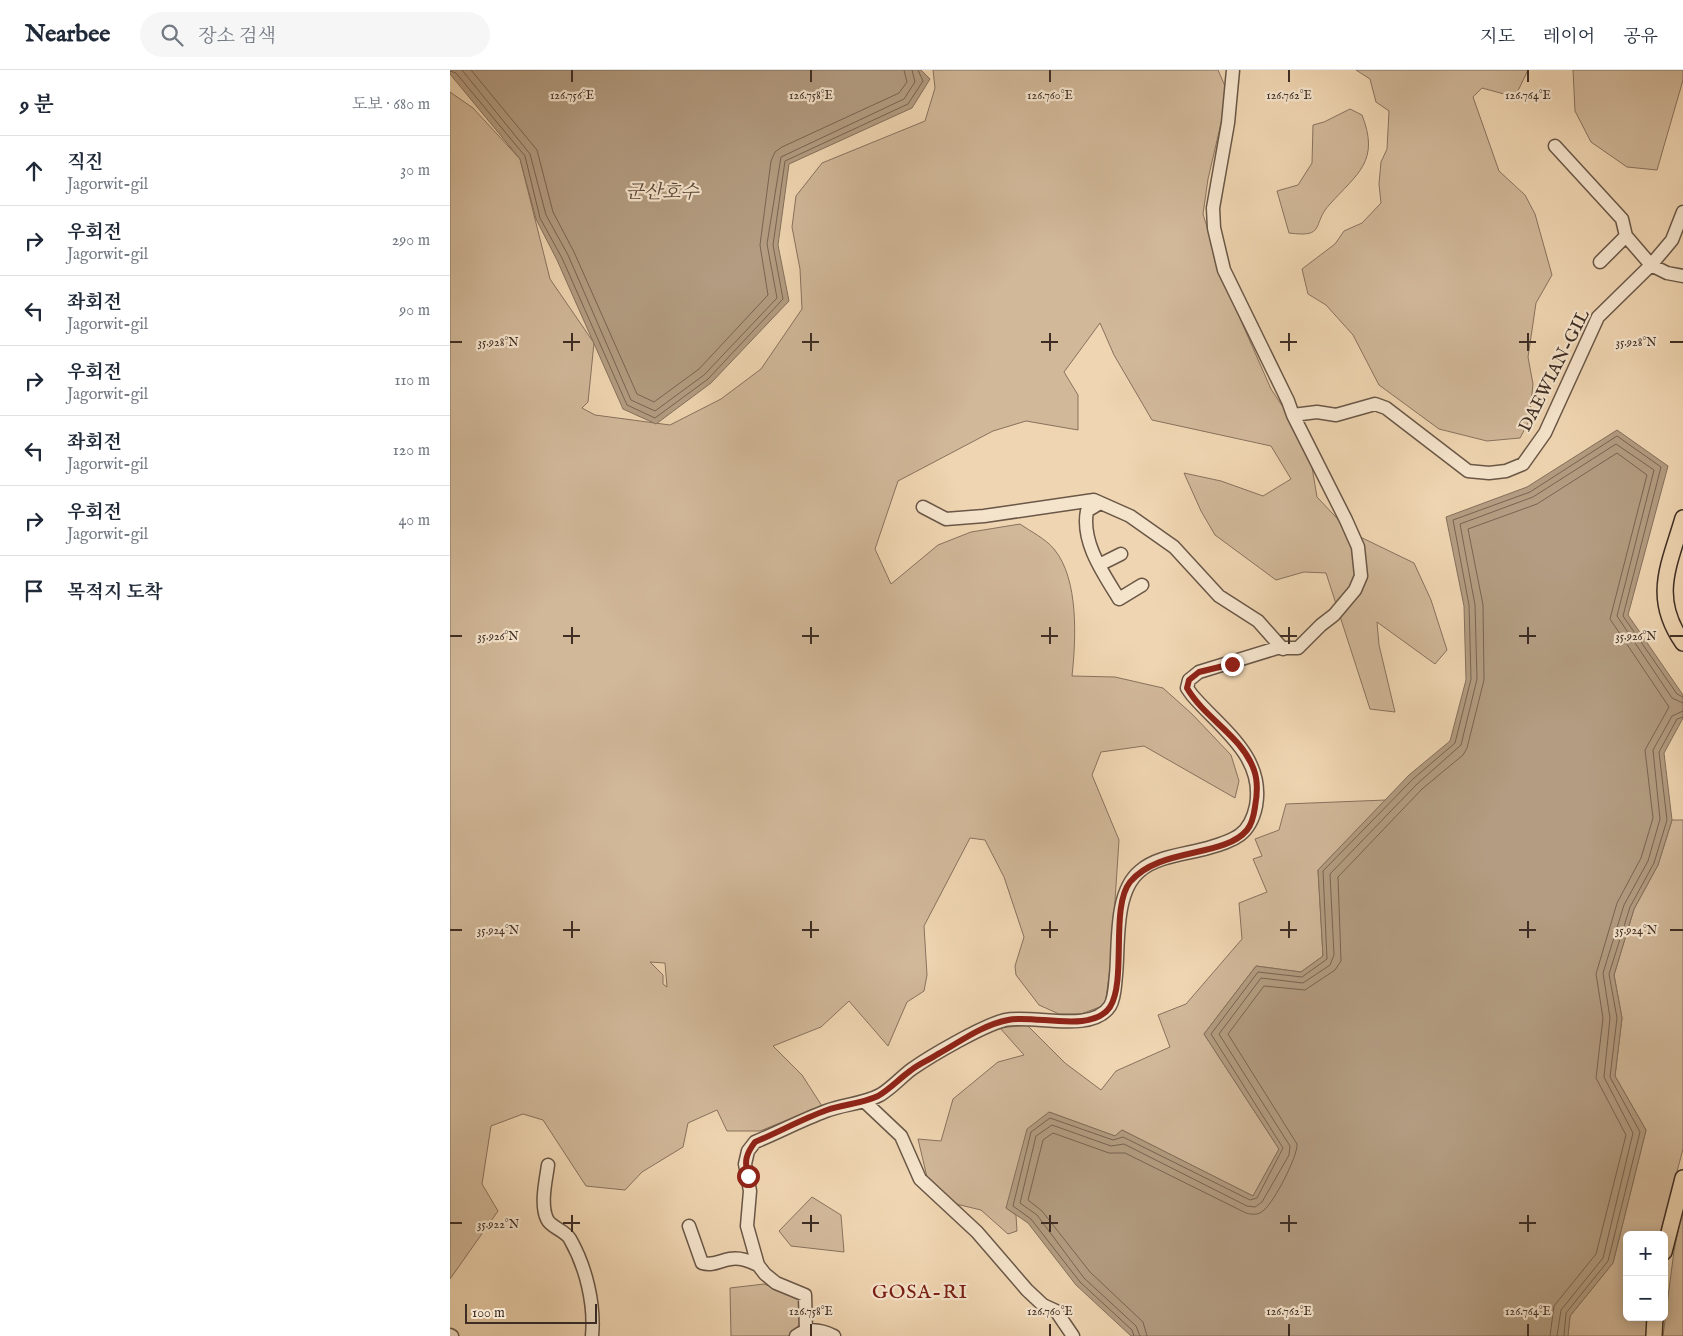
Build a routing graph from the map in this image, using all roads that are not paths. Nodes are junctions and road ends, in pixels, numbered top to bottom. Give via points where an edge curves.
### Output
1 (1233, 70) edge
2 (1555, 146) dead end
3 (1683, 212) edge
4 (1626, 236) junction
5 (1600, 262) dead end
6 (1651, 265) junction
7 (1683, 276) edge
8 (1293, 415) junction
9 (1100, 503) junction
10 (923, 506) dead end
11 (1683, 518) edge
12 (1121, 554) dead end
13 (1099, 565) junction
14 (1142, 586) dead end
15 (1683, 643) edge
16 (1283, 649) junction
17 (865, 1102) junction
18 (548, 1164) dead end
19 (1683, 1178) edge
20 (689, 1226) dead end
21 (1668, 1236) edge
22 (758, 1265) junction
23 (1655, 1321) edge
24 (801, 1333) edge
25 (592, 1336) edge
26 (834, 1336) edge
27 (1073, 1336) edge
28 (1654, 1336) edge

1 - 8 street via 1228,123 1213,208 1214,228 1224,270
2 - 4 street via 1622,219
3 - 6 street, DAEWIAN-GIL via 1672,240
4 - 5 street
4 - 6 street
6 - 7 street
6 - 8 street, DAEWIAN-GIL via 1598,316 1545,433 1524,464 1506,471 1468,471 1386,408 1375,404 1336,415 1317,412
8 - 16 street via 1358,547 1361,576 1355,590 1308,640 1298,648
9 - 10 street via 1083,501 946,519
9 - 13 street via 1087,510 1084,525
9 - 16 street via 1130,516 1174,547 1219,596 1258,621
11 - 15 main road via 1663,587 1671,623
12 - 13 street
13 - 14 street via 1119,599
16 - 17 street via 1277,648 1199,672 1189,680 1187,688 1192,695 1240,746 1255,771 1253,818 1247,830 1239,836 1216,846 1162,860 1140,870 1128,884 1122,899 1115,986 1110,1006 1101,1015 1088,1020 1010,1019 992,1024 911,1070 880,1095
17 - 22 street via 827,1110 755,1142 748,1151 745,1164 750,1191 747,1226
17 - 27 street via 901,1136 920,1179 977,1232 1027,1290 1043,1305 1056,1311
18 - 25 street via 544,1210 548,1220 569,1237 585,1275 594,1317
19 - 21 main road
20 - 22 street via 702,1263 711,1265 732,1258
22 - 24 street via 776,1283 805,1295
23 - 28 main road
24 - 26 street via 824,1331

